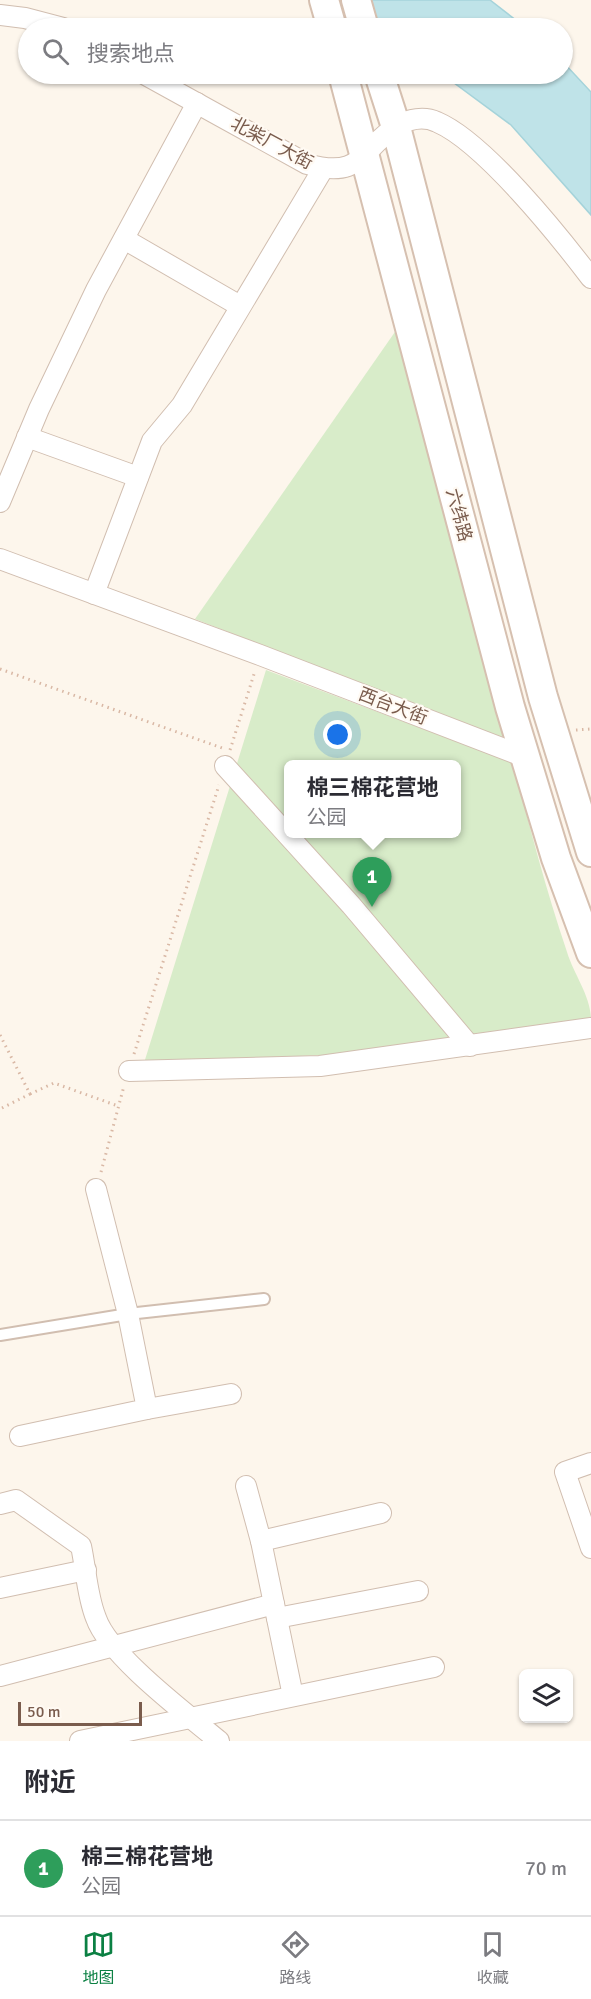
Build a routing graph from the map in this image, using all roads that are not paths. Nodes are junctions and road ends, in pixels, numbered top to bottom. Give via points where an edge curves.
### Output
1 (356, 0) edge
2 (0, 15) edge
3 (25, 18) edge
4 (361, 18) edge
5 (162, 84) edge
6 (346, 84) edge
7 (382, 84) edge
8 (197, 103) junction
9 (396, 127) junction
10 (365, 157) junction
11 (323, 169) junction
12 (124, 239) junction
13 (591, 278) edge
14 (240, 306) junction
15 (27, 438) junction
16 (138, 477) junction
17 (0, 502) edge
18 (0, 559) edge
19 (94, 594) junction
20 (525, 757) junction
21 (227, 759) road end
22 (284, 826) edge
23 (294, 838) edge
24 (591, 852) edge
25 (591, 952) edge
26 (591, 1028) edge
27 (470, 1046) junction
28 (129, 1071) road end
29 (96, 1189) road end
30 (264, 1299) dead end
31 (128, 1314) junction
32 (0, 1335) edge
33 (231, 1394) dead end
34 (147, 1409) junction
35 (20, 1436) dead end
36 (591, 1463) edge
37 (246, 1486) dead end
38 (0, 1504) edge
39 (381, 1513) dead end
40 (261, 1541) junction
41 (591, 1548) edge
42 (86, 1570) junction
43 (0, 1588) edge
44 (418, 1591) dead end
45 (276, 1611) junction
46 (114, 1646) junction
47 (434, 1667) dead end
48 (0, 1676) edge
49 (293, 1696) junction
50 (190, 1716) junction
51 (80, 1741) edge
52 (219, 1741) edge

1 - 4 main road
2 - 3 street
5 - 8 street, 北柴厂大街
6 - 10 main road, 六纬路
7 - 9 main road, 六纬路
8 - 11 street, 北柴厂大街
8 - 12 street
9 - 10 street, 北柴厂大街
9 - 13 street via 422,118 436,121 468,143 544,220
9 - 24 main road, 六纬路 via 531,652
10 - 11 street, 北柴厂大街 via 348,167
10 - 20 main road, 六纬路
11 - 14 street
12 - 14 street
12 - 15 street
14 - 16 street via 182,405 152,441
15 - 16 street
15 - 17 street
16 - 19 street
18 - 19 street, 西台大街
19 - 20 street, 西台大街
20 - 25 main road, 六纬路 via 556,858
21 - 22 street
23 - 27 street
26 - 27 street
27 - 28 street via 320,1066
29 - 31 street
30 - 31 lane
31 - 32 lane
31 - 34 street
33 - 34 street
34 - 35 street
36 - 41 street via 565,1472
37 - 40 street
38 - 42 street via 16,1500 81,1546
39 - 40 street
40 - 45 street
42 - 43 street
42 - 46 street via 96,1619
44 - 45 street
45 - 46 street
45 - 49 street
46 - 48 street
46 - 50 street via 154,1687
47 - 49 street
49 - 50 street
50 - 51 street
50 - 52 street

